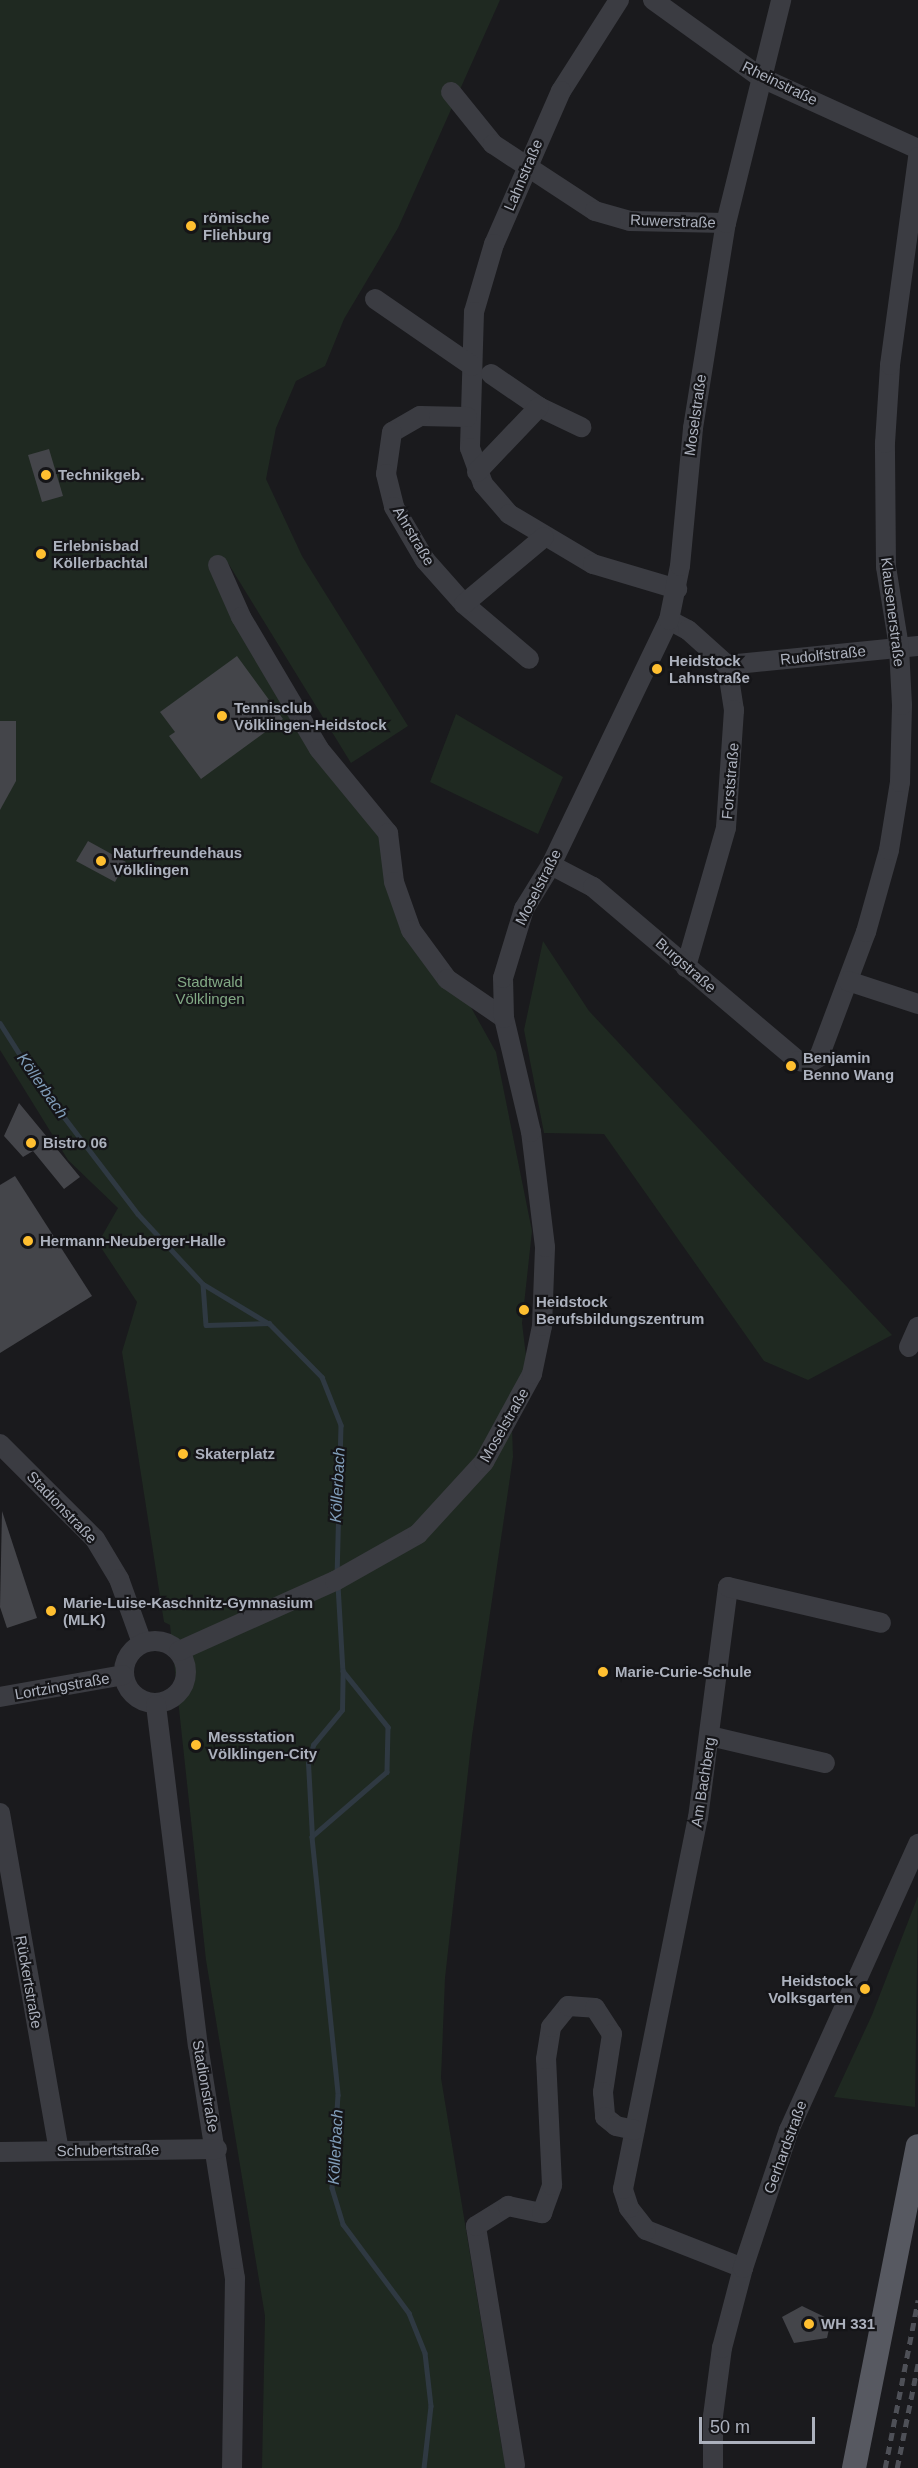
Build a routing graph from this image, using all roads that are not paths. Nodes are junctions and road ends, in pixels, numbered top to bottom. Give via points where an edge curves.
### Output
1 (619, 0) edge
2 (652, 0) edge
3 (782, 0) edge
4 (760, 77) junction
5 (450, 92) dead end
6 (918, 149) edge
7 (918, 157) edge
8 (525, 166) junction
9 (726, 223) junction
10 (375, 299) dead end
11 (472, 366) junction
12 (491, 374) dead end
13 (538, 407) junction
14 (468, 417) junction
15 (581, 427) dead end
16 (477, 472) junction
17 (544, 537) junction
18 (218, 565) dead end
19 (677, 589) junction
20 (464, 604) junction
21 (669, 620) junction
22 (909, 647) edge
23 (529, 659) dead end
24 (727, 665) junction
25 (551, 865) junction
26 (687, 967) junction
27 (848, 981) junction
28 (918, 1004) edge
29 (504, 1018) junction
30 (819, 1057) joint
31 (918, 1327) edge
32 (909, 1347) dead end
33 (0, 1444) edge
34 (881, 1623) dead end
35 (142, 1643) junction
36 (179, 1651) junction
37 (123, 1675) junction
38 (0, 1697) edge
39 (156, 1705) junction
40 (710, 1736) junction
41 (825, 1763) dead end
42 (0, 1814) edge
43 (918, 1844) edge
44 (635, 2130) junction
45 (918, 2146) edge
46 (216, 2149) junction
47 (59, 2151) junction
48 (0, 2152) edge
49 (743, 2268) junction
50 (515, 2465) dead end
51 (232, 2468) edge
52 (713, 2468) edge
53 (854, 2468) edge

1 - 8 street, Lahnstraße via 561,91
2 - 4 street, Rheinstraße
3 - 4 street, Moselstraße
4 - 6 street, Rheinstraße
4 - 9 street, Moselstraße
5 - 8 street, Ruwerstraße via 494,144
7 - 22 street, Klausenerstraße via 890,365 885,443 886,567
8 - 9 street, Ruwerstraße via 595,211 630,221
8 - 11 street, Lahnstraße via 494,244 474,312
9 - 19 street, Moselstraße via 693,428
10 - 11 street
11 - 14 street, Lahnstraße
12 - 13 street
13 - 15 street
13 - 16 street
14 - 16 street, Lahnstraße
14 - 20 street, Ahrstraße via 420,416 404,421 392,432 386,453 394,507 425,560
16 - 17 street, Lahnstraße via 509,514
17 - 19 street, Lahnstraße via 593,564
17 - 20 street
18 - 29 street via 241,617 319,749 388,833 394,882 411,930 447,979
19 - 21 street, Moselstraße
20 - 23 street, Ahrstraße
21 - 24 street via 688,630
21 - 25 street, Moselstraße
22 - 24 street, Rudolfstraße
22 - 27 street, Klausenerstraße via 889,850
24 - 26 street, Forststraße via 734,710 726,828
25 - 26 street, Burgstraße via 593,887
25 - 29 street, Moselstraße via 514,934 503,978
26 - 30 street, Burgstraße via 798,1060 809,1063
27 - 28 street
27 - 30 street, Klausenerstraße
29 - 36 street, Moselstraße via 531,1132 545,1270 542,1326 532,1374 515,1412 484,1462 418,1534 335,1581 214,1632
31 - 32 street
33 - 35 street, Stadionstraße via 95,1539 118,1578
34 - 40 street, Am Bachberg via 728,1587
35 - 36 street via 155,1640
35 - 37 street via 128,1657
36 - 39 street via 187,1666 185,1684 174,1698
37 - 38 street, Lortzingstraße
37 - 39 street via 129,1691 141,1701
39 - 46 street, Stadionstraße via 198,2045
40 - 41 street
40 - 44 street, Am Bachberg via 674,1950
42 - 47 street, Rückertstraße
43 - 49 street, Gerhardstraße via 789,2130
44 - 49 street, Am Bachberg via 623,2188 629,2208 646,2230
44 - 50 street via 616,2126 605,2117 603,2092 612,2034 595,2008 568,2006 551,2028 546,2059 552,2185 542,2213 508,2206 476,2226
45 - 53 main road
46 - 47 street, Schubertstraße
46 - 51 street, Stadionstraße via 235,2278
47 - 48 street, Schubertstraße
49 - 52 street, Gerhardstraße via 722,2348 713,2416

